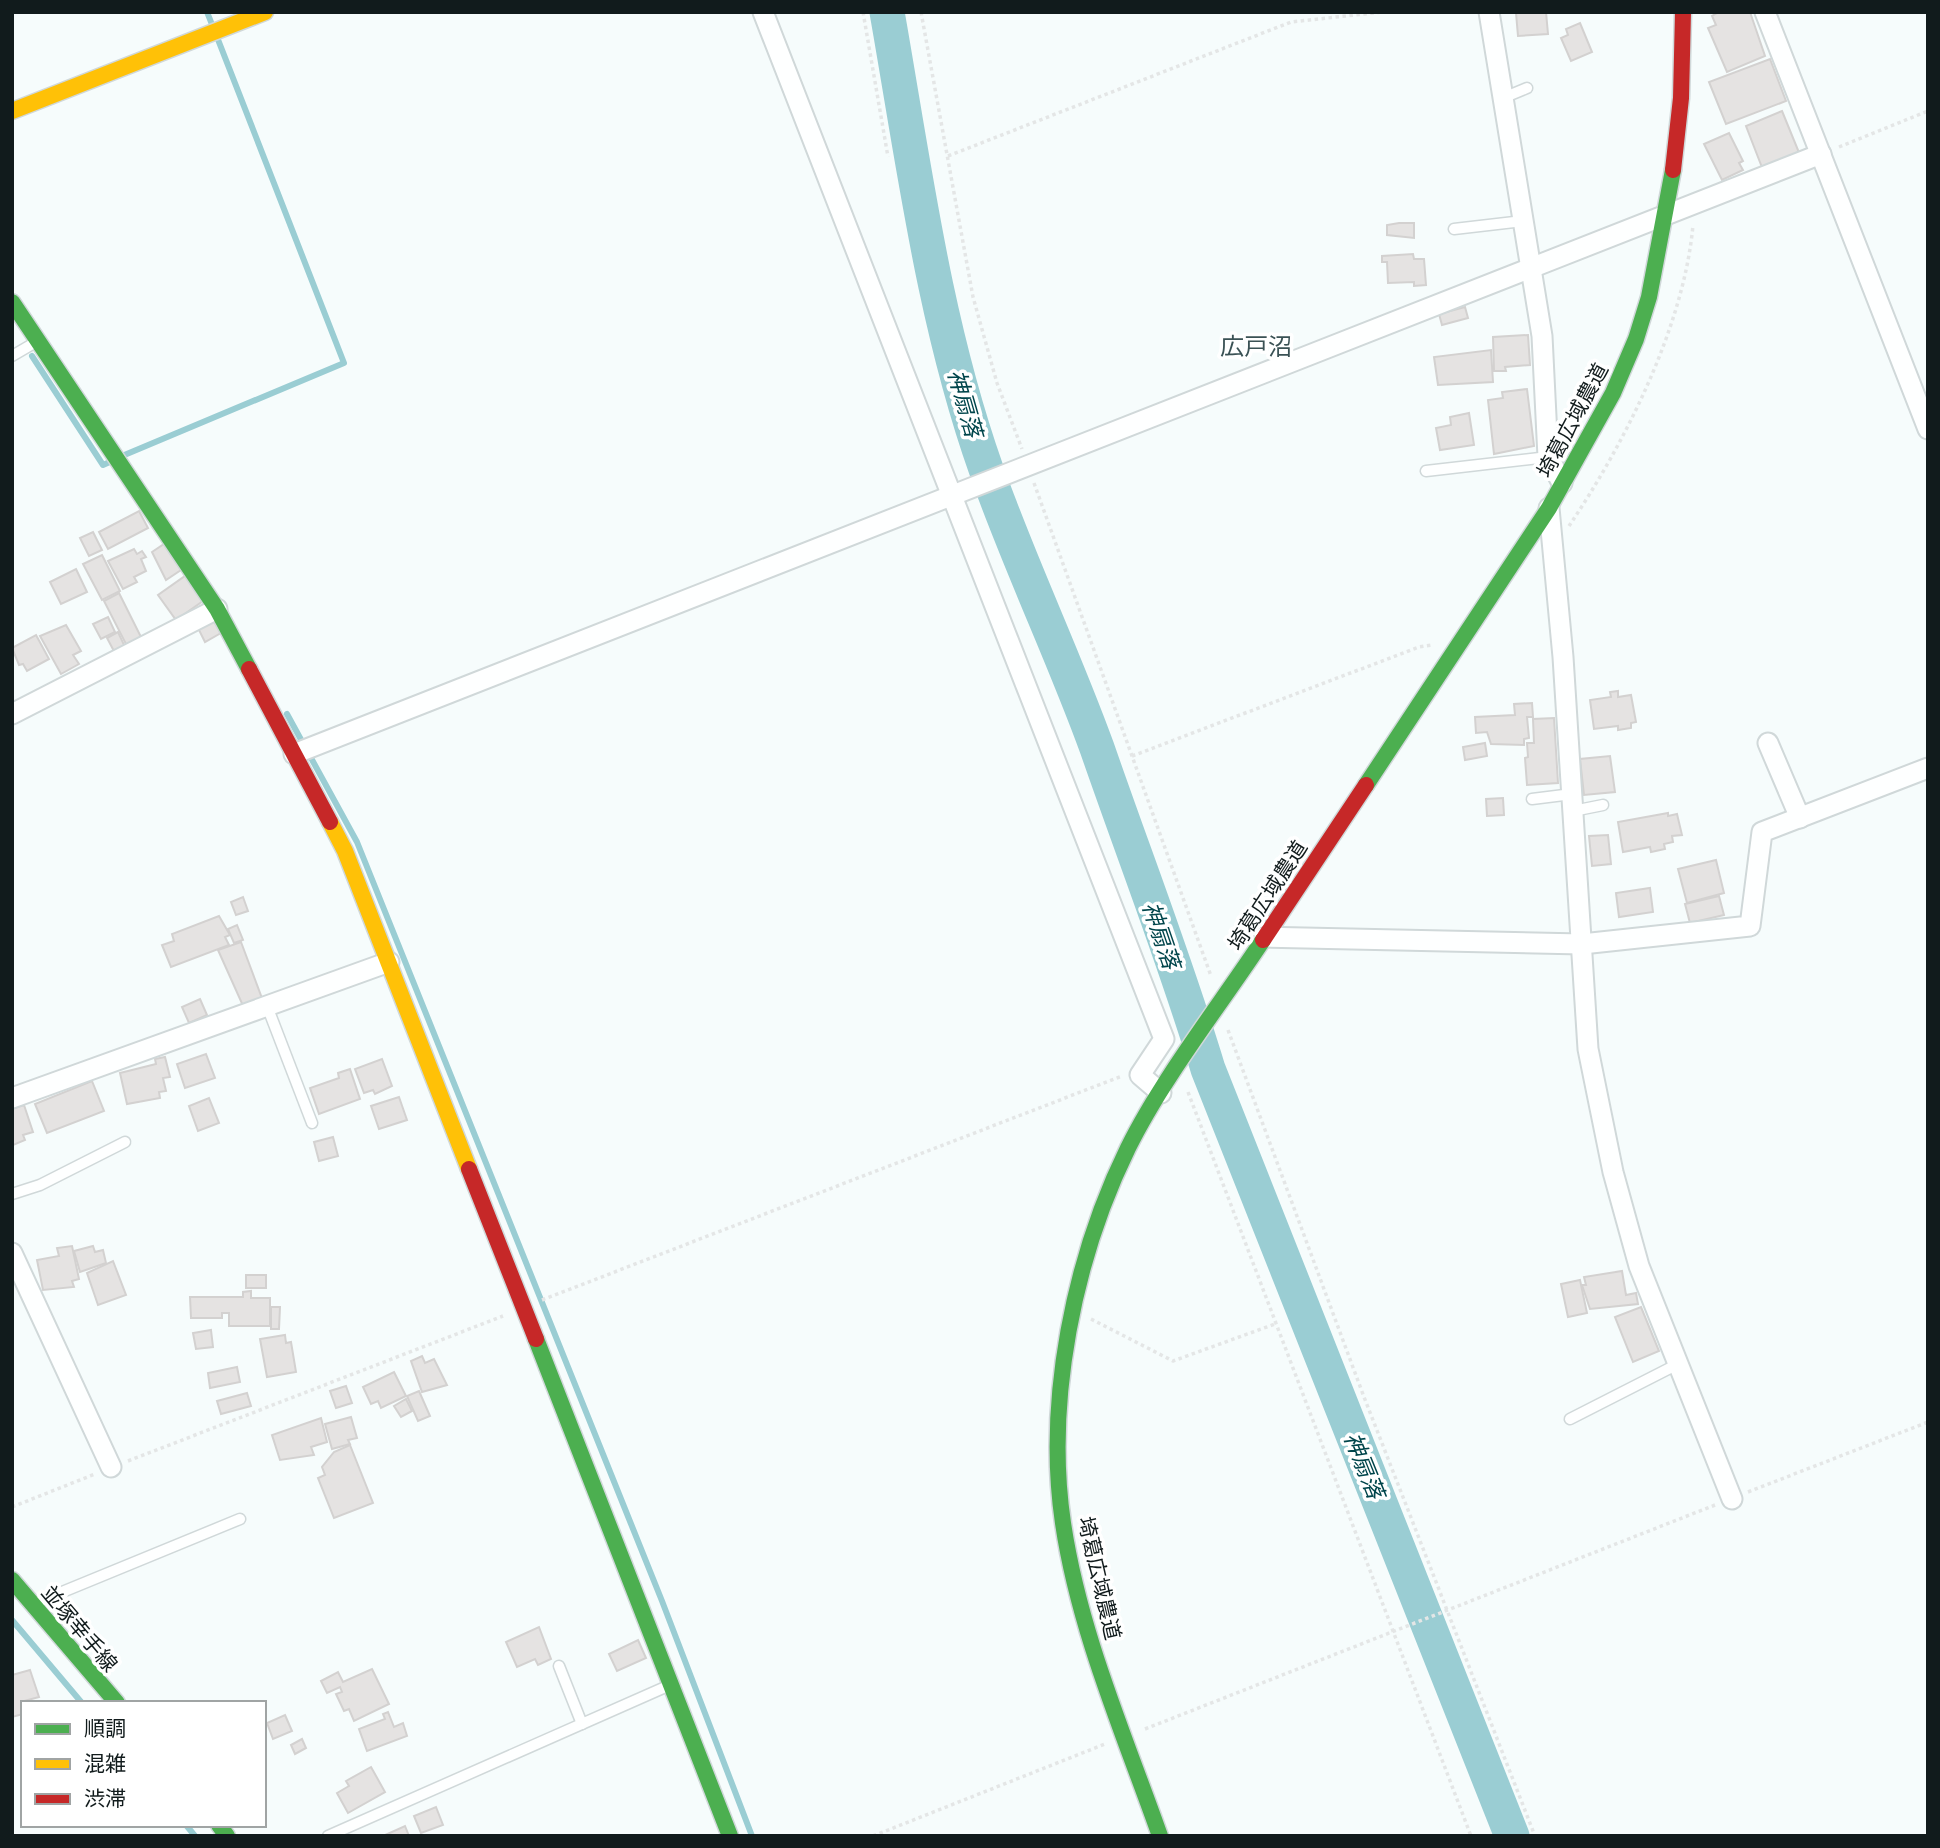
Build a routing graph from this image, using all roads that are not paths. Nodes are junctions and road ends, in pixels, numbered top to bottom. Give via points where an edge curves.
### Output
1 (265, 12) edge
2 (763, 12) edge
3 (1489, 12) edge
4 (1683, 12) edge
5 (1765, 12) edge
6 (1527, 89) dead end
7 (1503, 98) junction
8 (12, 111) edge
9 (1821, 154) junction
10 (1666, 217) junction
11 (1523, 221) junction
12 (1454, 229) dead end
13 (1531, 269) junction
14 (12, 302) edge
15 (37, 342) junction
16 (12, 356) edge
17 (1928, 429) edge
18 (1548, 457) junction
19 (1426, 471) dead end
20 (1562, 484) junction
21 (952, 494) junction
22 (1549, 508) junction
23 (217, 609) junction
24 (12, 714) edge
25 (1768, 743) dead end
26 (294, 754) junction
27 (1928, 768) edge
28 (1532, 799) dead end
29 (1573, 803) junction
30 (1603, 805) dead end
31 (1800, 818) junction
32 (1264, 937) junction
33 (1582, 944) junction
34 (389, 962) junction
35 (267, 1006) junction
36 (1161, 1093) junction
37 (12, 1098) edge
38 (312, 1123) dead end
39 (125, 1142) dead end
40 (12, 1194) edge
41 (12, 1253) edge
42 (1676, 1365) junction
43 (1570, 1419) dead end
44 (111, 1467) road end
45 (1731, 1499) road end
46 (240, 1519) dead end
47 (12, 1580) edge
48 (33, 1604) junction
49 (559, 1666) dead end
50 (672, 1684) junction
51 (115, 1701) edge
52 (582, 1724) junction
53 (328, 1836) edge
54 (730, 1836) edge
55 (1160, 1836) edge

1 - 8 street
2 - 21 street
3 - 7 street
4 - 10 street, 埼葛広域農道 via 1678,145
5 - 9 street
6 - 7 lane
7 - 11 street
9 - 10 street
9 - 17 street
10 - 13 street
10 - 20 street, 埼葛広域農道 via 1651,291 1632,352
11 - 12 lane
11 - 13 street
13 - 18 street via 1542,336
13 - 21 street
14 - 15 street
15 - 16 lane
15 - 23 street
18 - 19 lane
18 - 20 street
20 - 22 street, 埼葛広域農道
21 - 26 street
21 - 36 street via 1164,1039 1140,1075
22 - 29 street
22 - 32 street, 埼葛広域農道
23 - 24 street
23 - 26 street
25 - 31 street
26 - 34 street via 345,850
27 - 31 street
28 - 29 lane
29 - 30 lane
29 - 33 street
31 - 33 street via 1762,832 1749,926
32 - 33 street
32 - 36 street, 埼葛広域農道
33 - 42 street via 1588,1049 1613,1172 1639,1266
34 - 35 street
34 - 50 street
35 - 37 street
35 - 38 lane
36 - 55 street, 埼葛広域農道 via 1128,1148 1091,1242 1072,1308 1058,1423 1063,1524 1088,1631
39 - 40 lane via 40,1185
41 - 44 street
42 - 43 lane
42 - 45 street
46 - 48 lane
47 - 48 street, 並塚幸手線
48 - 51 street, 並塚幸手線
49 - 52 lane
50 - 52 lane
50 - 54 street
52 - 53 lane

